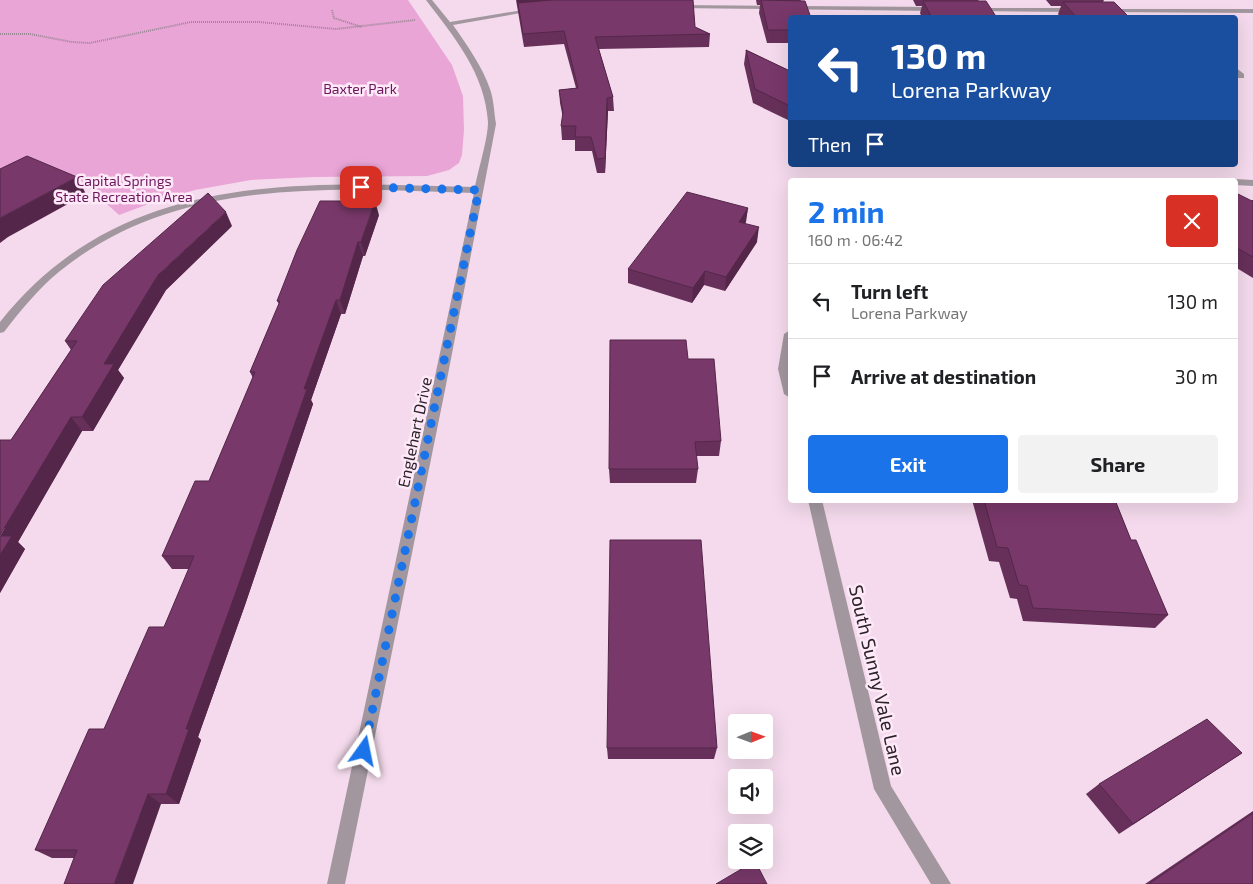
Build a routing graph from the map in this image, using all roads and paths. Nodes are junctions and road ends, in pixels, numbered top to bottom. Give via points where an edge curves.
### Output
1 (429, 0) edge
2 (855, 0) edge
3 (673, 8) edge
4 (540, 9) edge
5 (859, 9) junction
6 (940, 9) edge
7 (970, 9) edge
8 (332, 10) dead end
9 (1079, 10) edge
10 (1099, 10) edge
11 (1178, 10) junction
12 (1253, 11) edge
13 (862, 15) edge
14 (1182, 15) edge
15 (419, 19) dead end
16 (448, 24) junction
17 (363, 27) junction
18 (1, 33) edge
19 (1238, 72) edge
20 (1241, 76) dead end
21 (1238, 182) edge
22 (1253, 183) edge
23 (479, 190) junction
24 (0, 329) edge
25 (788, 346) edge
26 (788, 379) edge
27 (816, 503) edge
28 (336, 884) edge
29 (942, 884) edge

1 - 16 street, Englehart Drive
2 - 5 street
3 - 5 street
4 - 16 street
5 - 6 street
5 - 13 street
7 - 9 street
8 - 17 path via 334,18
10 - 11 street
11 - 12 street
11 - 14 street
15 - 17 path
16 - 23 street, Englehart Drive via 472,60 486,90 492,124
17 - 18 path via 336,29 259,22 191,22 90,43
19 - 20 street
21 - 22 street
23 - 24 street via 284,189 196,202 118,231 58,267 30,292
23 - 28 street, Englehart Drive
25 - 26 street via 784,369
27 - 29 street, South Sunny Vale Lane via 883,789

